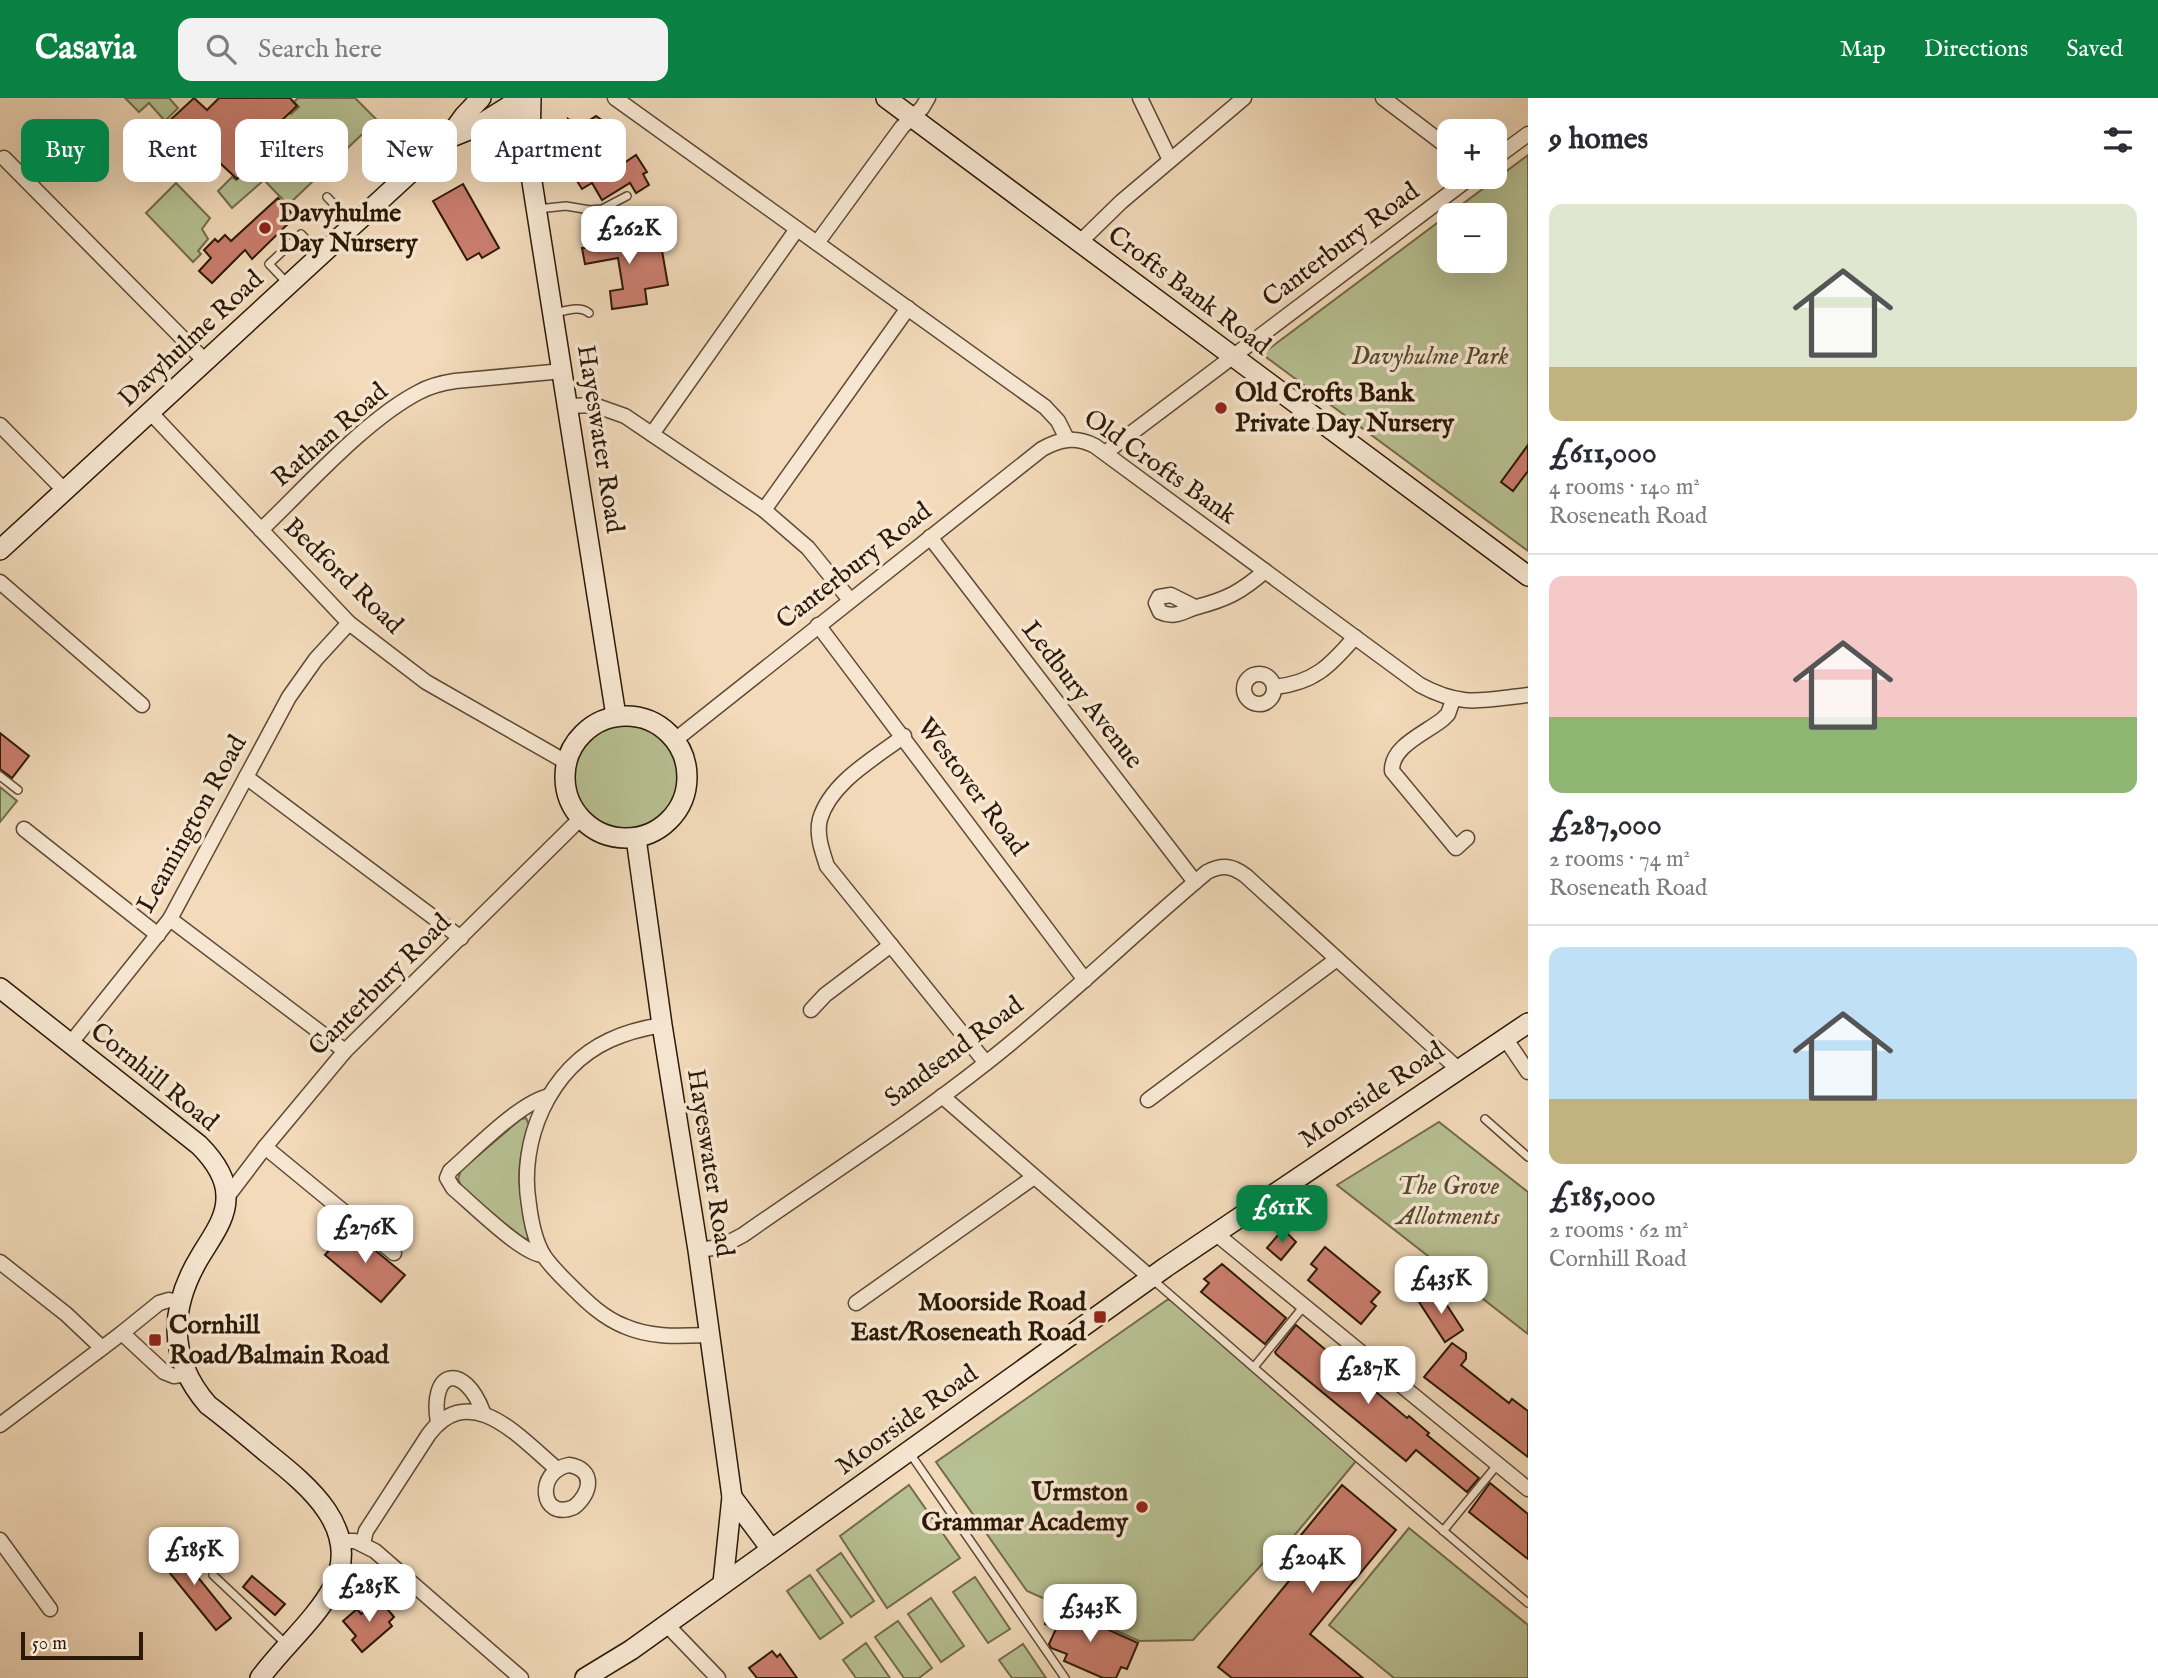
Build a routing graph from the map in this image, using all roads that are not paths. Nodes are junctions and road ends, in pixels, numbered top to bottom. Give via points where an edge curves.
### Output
1 (481, 98) edge
2 (615, 98) edge
3 (886, 98) edge
4 (928, 98) edge
5 (1140, 98) edge
6 (1244, 98) edge
7 (1383, 98) edge
8 (520, 100) edge
9 (912, 117) junction
10 (457, 126) edge
11 (1528, 134) edge
12 (457, 135) edge
13 (1437, 139) edge
14 (1507, 149) edge
15 (4, 159) dead end
16 (1170, 160) junction
17 (400, 182) edge
18 (1455, 189) edge
19 (627, 196) dead end
20 (327, 197) dead end
21 (537, 209) junction
22 (354, 224) junction
23 (797, 229) junction
24 (1080, 242) junction
25 (817, 243) junction
26 (321, 255) junction
27 (288, 285) junction
28 (908, 308) junction
29 (553, 313) junction
30 (589, 313) dead end
31 (1234, 356) junction
32 (205, 361) junction
33 (563, 371) junction
34 (569, 406) junction
35 (150, 412) junction
36 (0, 425) edge
37 (652, 434) junction
38 (1067, 439) junction
39 (1105, 453) junction
40 (64, 491) junction
41 (764, 510) junction
42 (261, 530) junction
43 (930, 537) junction
44 (0, 550) edge
45 (1265, 571) junction
46 (1528, 576) edge
47 (0, 582) edge
48 (850, 600) junction
49 (1195, 607) dead end
50 (349, 623) junction
51 (818, 625) junction
52 (1355, 637) junction
53 (1274, 687) dead end
54 (1528, 695) edge
55 (1453, 700) junction
56 (142, 705) dead end
57 (616, 716) junction
58 (904, 736) junction
59 (675, 740) junction
60 (566, 762) junction
61 (0, 776) edge
62 (246, 776) junction
63 (18, 790) dead end
64 (580, 819) junction
65 (24, 829) dead end
66 (636, 838) junction
67 (1468, 838) dead end
68 (1195, 882) junction
69 (170, 919) junction
70 (158, 935) junction
71 (461, 938) junction
72 (891, 945) junction
73 (1337, 959) junction
74 (1086, 980) junction
75 (0, 988) edge
76 (811, 1010) dead end
77 (1528, 1023) edge
78 (662, 1025) junction
79 (1505, 1038) junction
80 (70, 1044) junction
81 (345, 1051) junction
82 (986, 1063) junction
83 (1458, 1069) junction
84 (1528, 1072) edge
85 (549, 1096) junction
86 (942, 1096) junction
87 (1148, 1100) dead end
88 (1485, 1119) dead end
89 (265, 1147) junction
90 (1528, 1157) edge
91 (1034, 1177) junction
92 (226, 1197) junction
93 (1215, 1233) junction
94 (698, 1250) junction
95 (394, 1253) dead end
96 (543, 1255) junction
97 (0, 1262) edge
98 (1151, 1278) junction
99 (178, 1302) junction
100 (856, 1303) dead end
101 (1304, 1306) junction
102 (122, 1334) junction
103 (708, 1335) junction
104 (100, 1345) junction
105 (1254, 1367) junction
106 (186, 1374) junction
107 (483, 1412) junction
108 (438, 1423) junction
109 (0, 1425) edge
110 (908, 1452) junction
111 (1498, 1464) junction
112 (557, 1469) dead end
113 (1528, 1489) edge
114 (732, 1497) junction
115 (1443, 1531) junction
116 (0, 1540) edge
117 (340, 1541) junction
118 (369, 1547) junction
119 (771, 1549) junction
120 (213, 1576) dead end
121 (723, 1583) junction
122 (1528, 1603) edge
123 (50, 1609) dead end
124 (666, 1624) junction
125 (287, 1644) junction
126 (631, 1650) junction
127 (260, 1678) edge
128 (522, 1678) edge
129 (585, 1678) edge
130 (611, 1678) edge
131 (718, 1678) edge
132 (1065, 1678) edge

1 - 10 main road
2 - 23 street, Old Crofts Bank
3 - 9 main road, Crofts Bank Road
4 - 9 street
5 - 16 street
6 - 16 street
7 - 13 street
8 - 12 main road
8 - 21 main road, Hayeswater Road via 517,126
9 - 24 main road, Crofts Bank Road
9 - 25 street
11 - 14 street
15 - 32 street
16 - 24 street
17 - 22 main road, Davyhulme Road
18 - 31 street, Canterbury Road
19 - 21 lane via 602,209
20 - 22 lane
21 - 29 main road, Hayeswater Road
22 - 26 main road, Davyhulme Road
23 - 25 street, Old Crofts Bank
23 - 37 street
24 - 31 main road, Crofts Bank Road
25 - 28 street, Old Crofts Bank
26 - 27 main road, Davyhulme Road
26 - 27 lane via 301,234 269,264
27 - 32 main road, Davyhulme Road
28 - 38 street, Old Crofts Bank via 1045,407
28 - 41 street
29 - 30 lane via 575,309
29 - 33 main road, Hayeswater Road
31 - 39 street, Canterbury Road
31 - 46 main road, Crofts Bank Road
32 - 35 main road, Davyhulme Road
33 - 34 main road, Hayeswater Road
33 - 42 street, Rathan Road via 455,381 418,392 352,443
34 - 37 street via 607,407
34 - 57 main road, Hayeswater Road
35 - 40 main road, Davyhulme Road
35 - 42 street, Bedford Road
36 - 40 street
37 - 41 street
38 - 39 street, Old Crofts Bank via 1086,441
38 - 43 street, Canterbury Road via 1042,449
39 - 45 street, Old Crofts Bank
40 - 44 main road, Davyhulme Road
41 - 48 street via 808,548
42 - 50 street, Bedford Road
43 - 48 street, Canterbury Road
43 - 68 street, Ledbury Avenue
45 - 49 street via 1245,589
45 - 52 street, Old Crofts Bank
47 - 56 street
48 - 51 street, Canterbury Road
50 - 60 street, Bedford Road via 426,681
50 - 62 street, Leamington Road via 302,678
51 - 58 street, Westover Road
51 - 59 street, Canterbury Road
52 - 53 street via 1316,675
52 - 55 street, Old Crofts Bank via 1419,685
54 - 55 street, Old Crofts Bank
55 - 67 street via 1443,719 1397,753 1392,771 1456,848
57 - 59 main road via 647,719
57 - 60 main road via 581,736
58 - 72 street via 845,782 820,820 820,844 827,866
58 - 74 street, Westover Road
59 - 66 main road via 684,757 686,792 668,822
60 - 64 main road via 569,802
61 - 63 lane
62 - 69 street, Leamington Road
62 - 71 street
64 - 66 main road via 597,832
64 - 71 street, Canterbury Road
65 - 70 street
66 - 78 main road, Hayeswater Road
68 - 73 street, Sandsend Road via 1207,872 1230,866
68 - 74 street, Sandsend Road
69 - 70 street, Leamington Road
69 - 81 street
70 - 80 street, Leamington Road
71 - 81 street, Canterbury Road
72 - 76 street
72 - 82 street
73 - 83 street
73 - 87 street
74 - 82 street, Sandsend Road
75 - 80 main road, Cornhill Road
77 - 79 main road, Moorside Road
78 - 85 street via 636,1029 608,1041 569,1071
78 - 94 main road, Hayeswater Road
79 - 83 main road, Moorside Road
79 - 84 street
80 - 92 main road, Cornhill Road via 199,1145 218,1169
81 - 89 street, Canterbury Road
82 - 86 street, Sandsend Road
83 - 93 main road, Moorside Road
85 - 96 street via 535,1124 526,1166 531,1219
85 - 96 street via 519,1112 447,1178 521,1245
86 - 91 street
86 - 94 street, Sandsend Road via 743,1235 720,1247
88 - 90 lane
89 - 92 street, Canterbury Road
89 - 95 street
91 - 98 street
91 - 100 street
92 - 99 main road via 216,1230
93 - 98 main road, Moorside Road
93 - 101 street
94 - 103 main road, Hayeswater Road
96 - 103 street via 587,1303 622,1326 654,1335
97 - 104 street
98 - 105 lane
98 - 110 main road, Moorside Road
99 - 102 street via 159,1303
99 - 106 main road via 176,1324
101 - 105 lane
101 - 111 street
102 - 104 street
102 - 106 street via 164,1372
103 - 114 main road, Hayeswater Road
104 - 109 street
105 - 115 lane
106 - 117 main road via 208,1405 308,1487 330,1513
107 - 108 street via 457,1414
107 - 108 street via 470,1386 452,1379 438,1388
107 - 112 street
108 - 118 street via 366,1531
110 - 119 main road, Moorside Road
110 - 132 lane
111 - 113 street
111 - 115 lane
114 - 119 main road, Hayeswater Road
114 - 121 main road, Hayeswater Road
115 - 122 lane
116 - 123 street
117 - 118 street
117 - 125 main road via 334,1585
118 - 128 street
119 - 121 main road, Moorside Road
120 - 125 lane
121 - 124 main road, Moorside Road
124 - 126 main road, Moorside Road
124 - 131 street
125 - 127 main road
126 - 129 main road, Moorside Road
126 - 130 main road, Moorside Road

